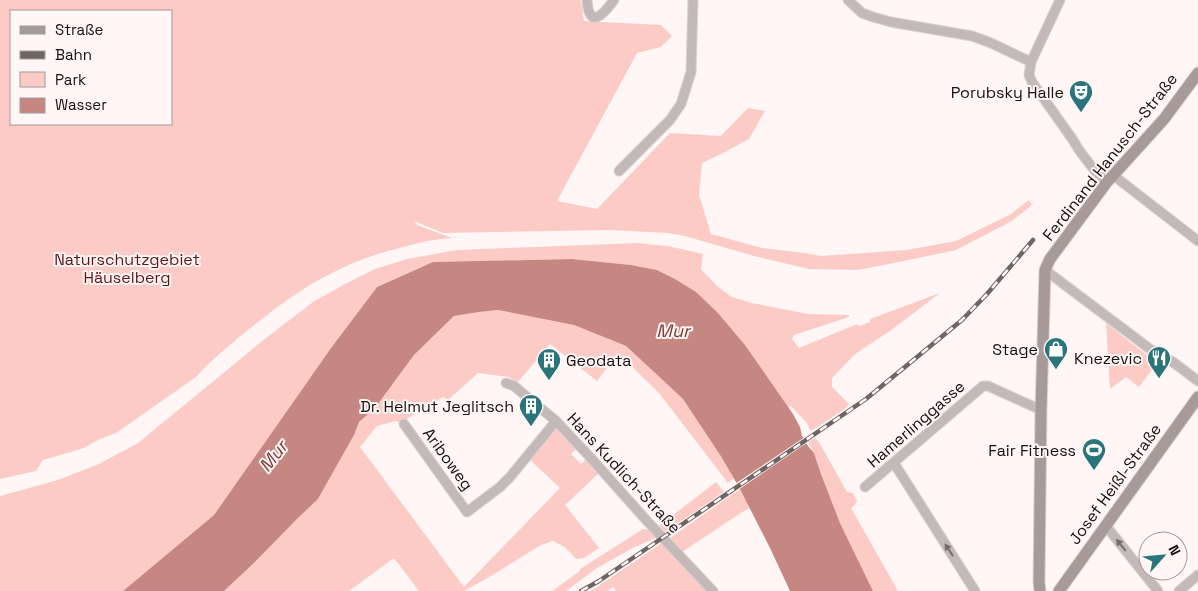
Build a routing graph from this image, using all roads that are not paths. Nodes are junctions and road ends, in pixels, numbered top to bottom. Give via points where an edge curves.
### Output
1 (587, 0) edge
2 (614, 0) edge
3 (693, 0) edge
4 (848, 0) edge
5 (1060, 0) edge
6 (1032, 62) junction
7 (1198, 73) edge
8 (619, 171) dead end
9 (1110, 179) junction
10 (1198, 242) edge
11 (1045, 270) junction
12 (1198, 381) edge
13 (506, 383) dead end
14 (1198, 397) edge
15 (1041, 410) junction
16 (556, 421) junction
17 (404, 424) dead end
18 (894, 463) junction
19 (865, 487) dead end
20 (1106, 526) junction
21 (1198, 575) edge
22 (713, 591) edge
23 (975, 591) edge
24 (1040, 591) edge
25 (1059, 591) edge
26 (1158, 591) edge
27 (1179, 591) edge

1 - 2 street via 589,14 595,17
3 - 8 street via 691,72 681,104 670,120
4 - 6 street via 862,13 873,17 972,36
5 - 6 street
6 - 9 street via 1029,75 1032,82 1094,171
7 - 9 street, Ferdinand Hanusch-Straße via 1164,119
9 - 10 street
9 - 11 street, Ferdinand Hanusch-Straße
11 - 12 street
11 - 15 street, Ferdinand Hanusch-Straße
13 - 16 street, Hans Kudlich-Straße
14 - 20 street, Josef Heißl-Straße
15 - 18 street, Hamerlinggasse via 983,386
15 - 24 street, Ferdinand Hanusch-Straße
16 - 17 street, Ariboweg via 510,478 467,512
16 - 22 street, Hans Kudlich-Straße
18 - 19 street, Hamerlinggasse
23 -> 18 street
20 - 25 street, Josef Heißl-Straße
26 -> 20 street
21 - 27 street

